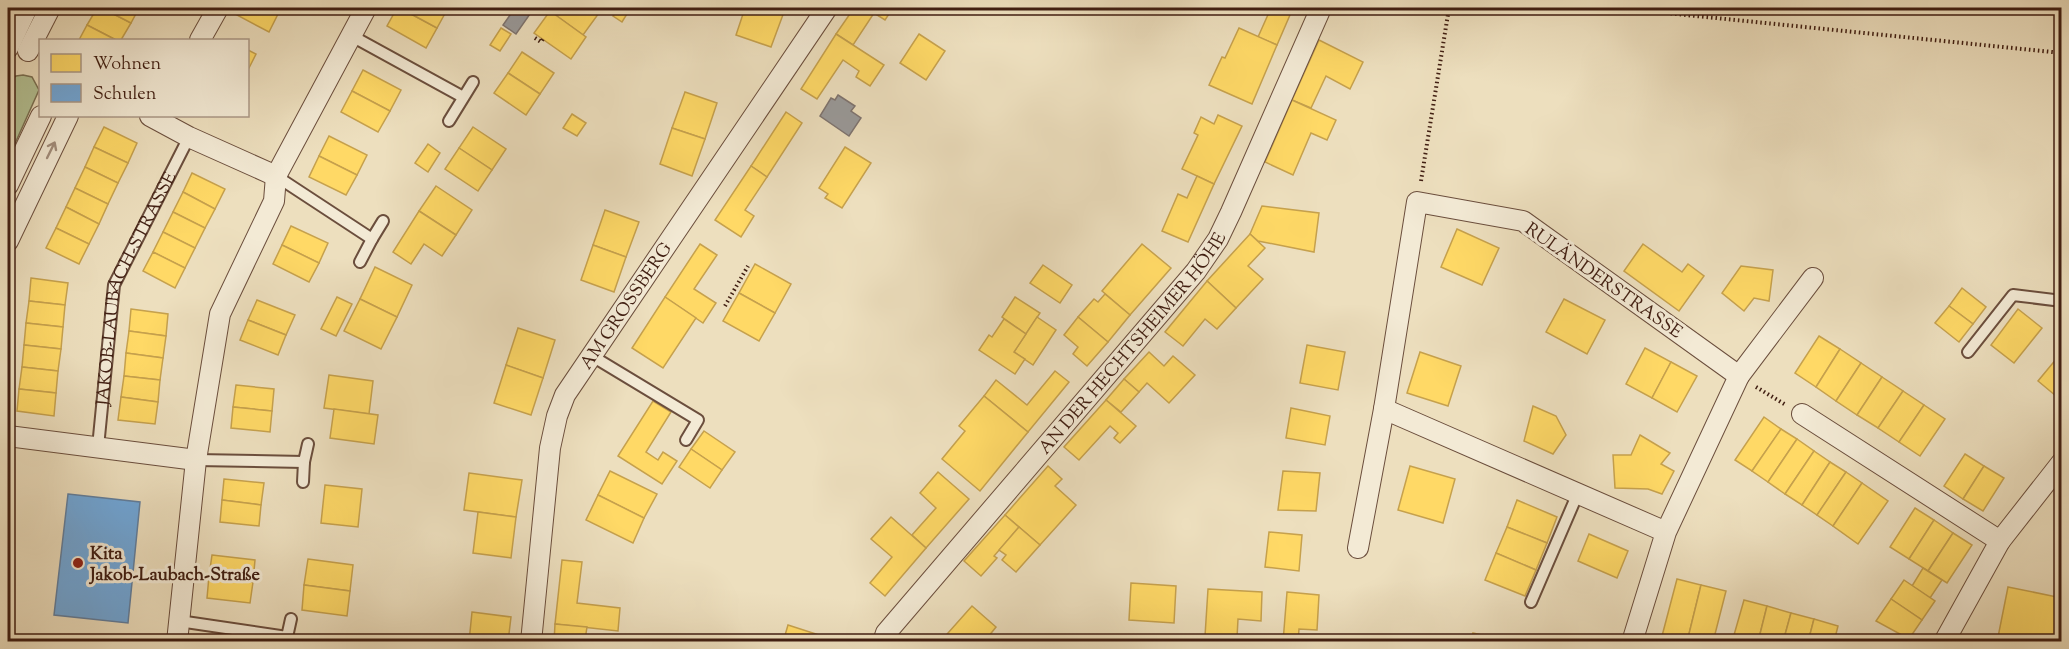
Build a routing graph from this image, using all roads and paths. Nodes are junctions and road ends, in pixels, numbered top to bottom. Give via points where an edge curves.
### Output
1 (27, 8) edge
2 (50, 8) edge
3 (218, 8) edge
4 (366, 8) edge
5 (827, 8) edge
6 (1321, 8) edge
7 (1449, 8) edge
8 (1617, 8) edge
9 (350, 35) junction
10 (535, 38) dead end
11 (39, 39) edge
12 (201, 39) edge
13 (543, 39) dead end
14 (39, 40) edge
15 (9, 45) edge
16 (2061, 53) edge
17 (34, 55) edge
18 (473, 82) dead end
19 (463, 97) junction
20 (40, 117) edge
21 (68, 117) edge
22 (156, 117) edge
23 (449, 121) dead end
24 (189, 136) junction
25 (12, 162) edge
26 (276, 176) junction
27 (38, 177) junction
28 (8, 185) edge
29 (1417, 202) junction
30 (383, 221) dead end
31 (372, 239) junction
32 (8, 241) edge
33 (360, 262) dead end
34 (748, 266) dead end
35 (1813, 278) dead end
36 (2061, 300) edge
37 (725, 306) dead end
38 (1968, 352) dead end
39 (592, 356) junction
40 (1739, 376) junction
41 (1383, 410) junction
42 (1802, 414) joint
43 (8, 436) edge
44 (686, 440) dead end
45 (308, 444) dead end
46 (98, 447) junction
47 (196, 460) junction
48 (304, 462) junction
49 (2061, 462) edge
50 (303, 482) dead end
51 (1578, 493) junction
52 (1666, 531) junction
53 (2000, 541) junction
54 (1358, 548) dead end
55 (1531, 602) dead end
56 (291, 620) dead end
57 (179, 621) junction
58 (287, 639) edge
59 (177, 642) edge
60 (531, 642) edge
61 (884, 642) edge
62 (1632, 642) edge
63 (1944, 642) edge

1 - 15 street
2 - 11 street
3 - 12 street
4 - 9 street
5 - 39 street, AM GROSSBERG
6 - 61 street, AN DER HECHTSHEIMER HÖHE via 1227,221 1196,272 886,633
7 - 29 path
8 - 16 path
9 - 19 lane
9 - 26 street
10 - 13 path via 541,42
14 - 17 street
15 - 17 street
18 - 19 lane
19 - 23 lane
20 - 25 street
27 -> 21 street
22 - 24 street
24 - 26 street
24 - 46 lane, JAKOB-LAUBACH-STRASSE via 114,285
25 - 27 street
25 - 28 street
26 - 31 lane
26 - 47 street via 274,201 220,314
27 - 32 street
29 - 40 street, RULÄNDERSTRASSE via 1523,222
29 - 41 street
30 - 31 lane
31 - 33 lane
34 - 37 path
35 - 40 street
36 - 38 lane via 2013,295
39 - 44 lane via 698,420
39 - 60 street, AM GROSSBERG via 565,395 556,416
40 - 42 path
40 - 52 street
41 - 51 street
41 - 54 street
42 - 53 street
43 - 46 street
45 - 48 lane
46 - 47 street
47 - 48 lane
47 - 57 street
48 - 50 lane
49 - 53 street
51 - 52 street
51 - 55 lane
52 - 62 street
53 - 63 street
56 - 58 lane
57 - 58 lane
57 - 59 street

